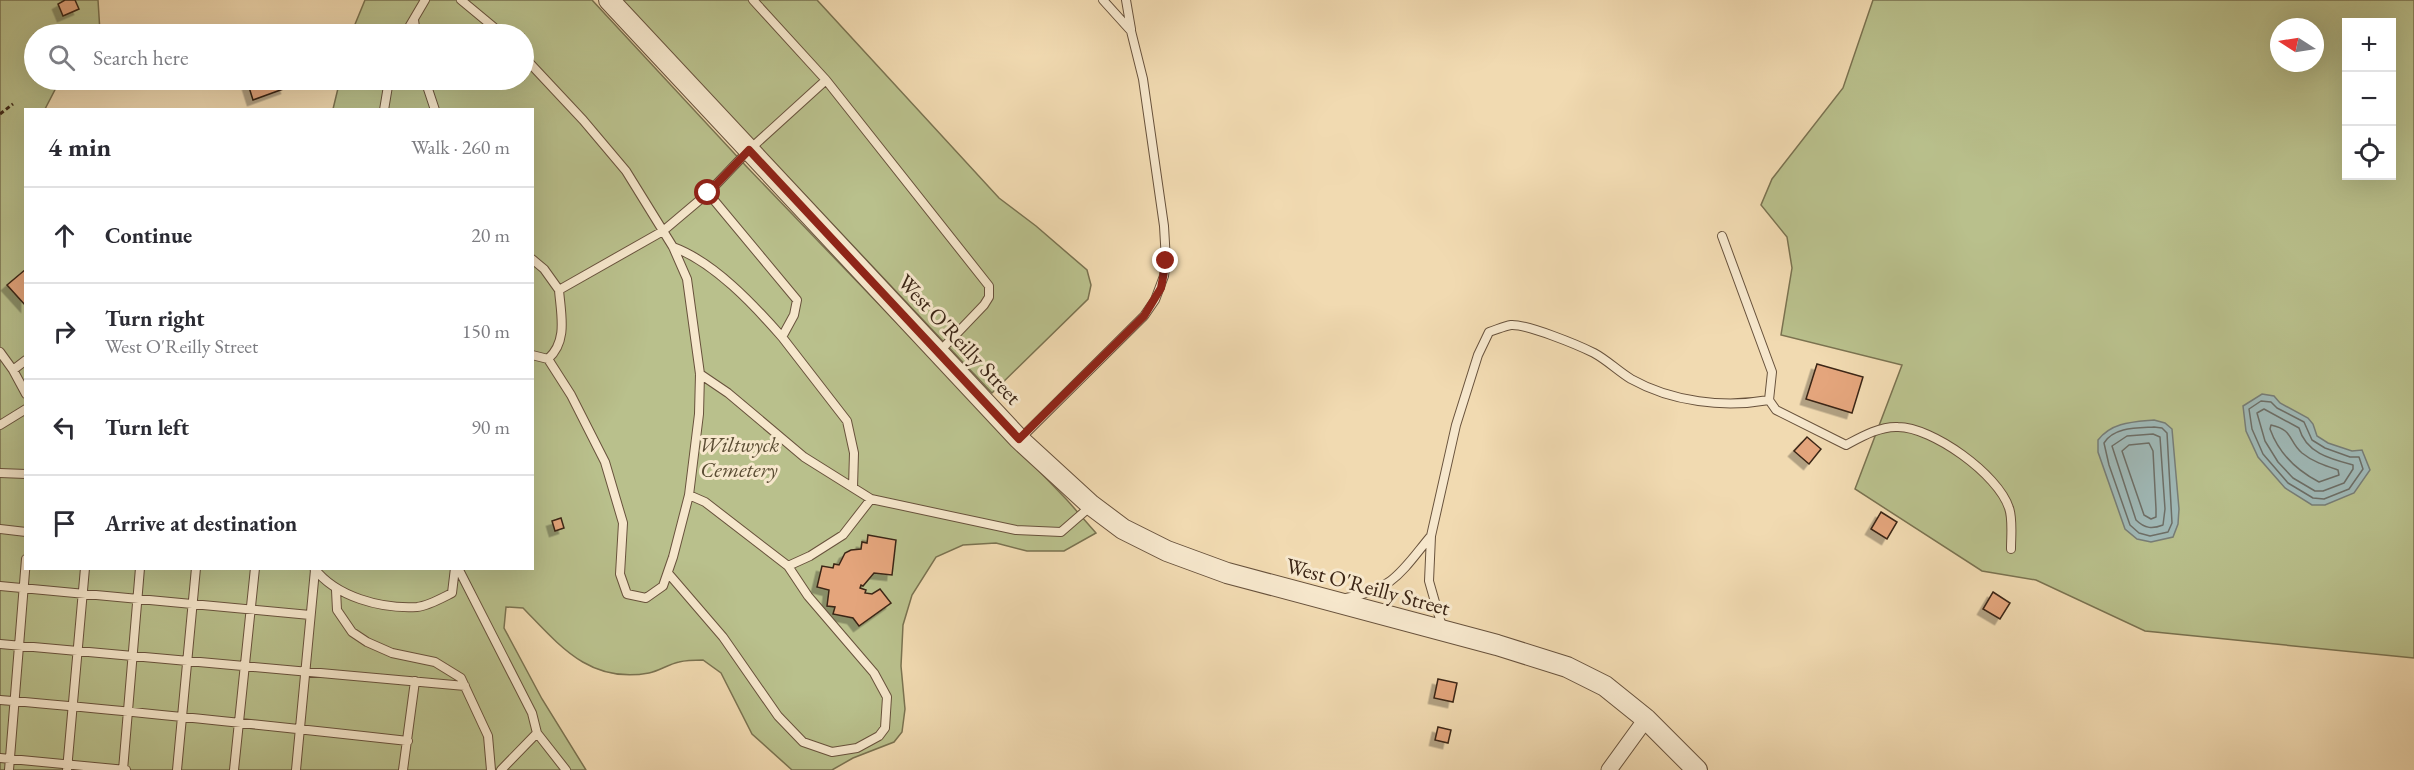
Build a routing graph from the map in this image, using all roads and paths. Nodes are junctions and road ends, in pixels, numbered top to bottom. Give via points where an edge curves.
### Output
1 (425, 0) edge
2 (461, 0) edge
3 (609, 0) edge
4 (753, 0) edge
5 (1103, 0) edge
6 (1126, 0) edge
7 (414, 20) junction
8 (411, 24) edge
9 (415, 24) edge
10 (490, 24) edge
11 (1131, 31) junction
12 (534, 68) edge
13 (826, 80) junction
14 (387, 90) edge
15 (428, 90) edge
16 (13, 104) dead end
17 (384, 108) edge
18 (434, 108) edge
19 (0, 114) edge
20 (749, 150) junction
21 (708, 193) junction
22 (663, 231) junction
23 (1722, 236) dead end
24 (673, 247) junction
25 (534, 261) edge
26 (559, 290) junction
27 (782, 337) junction
28 (0, 352) edge
29 (939, 352) junction
30 (534, 356) edge
31 (548, 359) junction
32 (24, 362) edge
33 (13, 370) junction
34 (700, 374) junction
35 (24, 390) edge
36 (1769, 400) junction
37 (24, 410) edge
38 (0, 425) edge
39 (1019, 439) junction
40 (0, 473) edge
41 (24, 474) edge
42 (853, 487) junction
43 (688, 495) junction
44 (871, 499) junction
45 (1091, 505) junction
46 (0, 529) edge
47 (24, 532) edge
48 (1431, 536) junction
49 (2011, 549) dead end
50 (788, 566) junction
51 (25, 570) edge
52 (85, 570) edge
53 (140, 570) edge
54 (196, 570) edge
55 (255, 570) edge
56 (314, 570) edge
57 (315, 570) edge
58 (456, 570) edge
59 (457, 570) edge
60 (668, 573) junction
61 (0, 586) edge
62 (23, 589) junction
63 (336, 590) junction
64 (83, 594) junction
65 (138, 598) junction
66 (1330, 601) junction
67 (193, 603) junction
68 (251, 609) junction
69 (310, 615) junction
70 (1444, 631) junction
71 (0, 644) edge
72 (19, 646) junction
73 (78, 650) junction
74 (133, 654) junction
75 (188, 661) junction
76 (245, 665) junction
77 (305, 672) junction
78 (415, 681) junction
79 (465, 686) junction
80 (0, 700) edge
81 (15, 701) junction
82 (73, 707) junction
83 (128, 712) junction
84 (182, 718) junction
85 (1646, 719) junction
86 (239, 724) junction
87 (300, 728) junction
88 (537, 733) junction
89 (408, 741) junction
90 (0, 758) edge
91 (10, 759) junction
92 (67, 767) edge
93 (9, 770) edge
94 (124, 770) edge
95 (177, 770) edge
96 (234, 770) edge
97 (296, 770) edge
98 (403, 770) edge
99 (491, 770) edge
100 (501, 770) edge
101 (566, 770) edge
102 (1609, 770) edge
103 (1697, 770) edge

1 - 7 lane
2 - 10 lane
3 - 20 street, West O'Reilly Street
4 - 13 lane
5 - 11 lane
6 - 11 lane
7 - 8 lane
7 - 9 lane
11 - 39 lane via 1143,79 1164,226 1166,261 1161,288 1144,316
12 - 22 lane via 626,171
13 - 20 lane
13 - 29 lane via 989,286 984,305
14 - 17 lane
15 - 18 lane
16 - 19 path
20 - 21 lane
20 - 29 street, West O'Reilly Street
21 - 22 lane
21 - 27 lane via 797,300
22 - 24 lane
22 - 26 lane
23 - 36 lane via 1772,372
24 - 27 lane via 706,264
24 - 34 lane via 687,279
25 - 26 lane
26 - 31 lane via 562,337
27 - 42 lane via 847,421 854,453
28 - 33 lane
29 - 39 street, West O'Reilly Street
30 - 31 lane
31 - 60 lane via 605,462 623,523 620,574 627,594 646,598 663,586
32 - 33 lane
33 - 35 lane
34 - 42 lane via 804,457
34 - 43 lane
36 - 48 lane via 1701,402 1632,379 1595,353 1536,330 1512,325 1489,332 1456,425
36 - 49 lane via 1776,410 1846,445 1890,427 1918,430 1938,438 1984,473 1999,490 2009,508
37 - 38 lane
39 - 45 street, West O'Reilly Street
40 - 41 lane
42 - 44 lane
43 - 50 lane via 705,502
43 - 60 lane
44 - 45 lane via 1016,530 1062,532
44 - 50 lane via 843,535
45 - 66 street, West O'Reilly Street via 1123,529 1167,551 1227,573
46 - 47 lane
48 - 66 lane via 1393,581 1365,595
48 - 70 lane via 1429,581
50 - 60 lane via 808,596 874,673 886,697 885,728 879,736 857,748 832,752 803,742 778,716 723,637
51 - 62 lane
52 - 64 lane
53 - 65 lane
54 - 67 lane
55 - 68 lane
56 - 69 lane
57 - 63 lane
58 - 63 lane via 452,593 419,607 363,599
59 - 88 lane via 532,713
61 - 62 lane
62 - 64 lane
62 - 72 lane
63 - 79 lane via 337,610 352,632 392,653 435,662 461,678
64 - 65 lane
64 - 73 lane
65 - 67 lane
65 - 74 lane
66 - 70 street, West O'Reilly Street
67 - 68 lane
67 - 75 lane
68 - 69 lane
68 - 76 lane
69 - 77 lane
70 - 85 street, West O'Reilly Street via 1566,668 1605,686
71 - 72 lane
72 - 73 lane
72 - 81 lane
73 - 74 lane
73 - 82 lane
74 - 75 lane
74 - 83 lane
75 - 76 lane
75 - 84 lane
76 - 77 lane
76 - 86 lane
77 - 78 lane
77 - 87 lane
78 - 79 lane
78 - 89 lane
79 - 99 lane via 488,736
80 - 81 lane
81 - 82 lane
81 - 91 lane
82 - 83 lane
82 - 92 lane
83 - 84 lane
83 - 94 lane
84 - 86 lane
84 - 95 lane
85 - 102 street
85 - 103 street, West O'Reilly Street
86 - 87 lane
86 - 96 lane
87 - 89 lane
87 - 97 lane
88 - 100 lane
88 - 101 lane
89 - 98 lane
90 - 91 lane
91 - 92 lane
91 - 93 lane
92 - 94 lane

